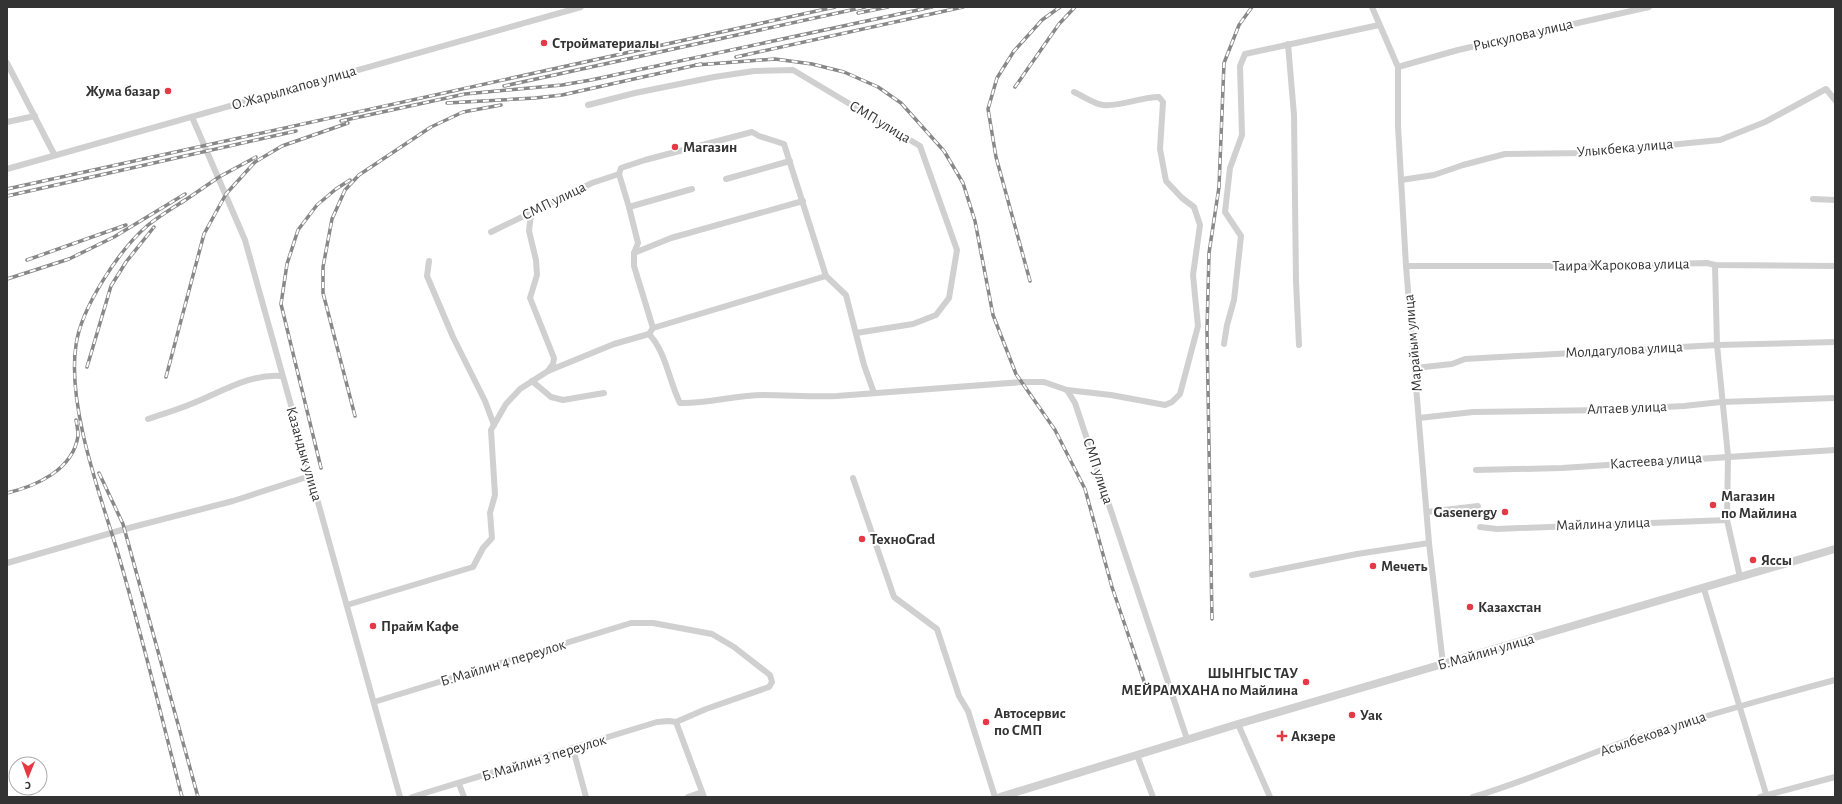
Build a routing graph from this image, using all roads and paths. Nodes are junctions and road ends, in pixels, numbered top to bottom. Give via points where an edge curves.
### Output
1 (581, 7) edge
2 (1372, 7) edge
3 (1649, 7) edge
4 (1630, 9) edge
5 (1379, 24) junction
6 (1288, 44) junction
7 (7, 63) edge
8 (1398, 67) junction
9 (1074, 92) dead end
10 (1835, 100) edge
11 (588, 105) dead end
12 (35, 116) junction
13 (192, 117) junction
14 (7, 122) edge
15 (54, 154) junction
16 (790, 161) junction
17 (7, 168) edge
18 (619, 174) junction
19 (726, 179) dead end
20 (1401, 180) junction
21 (692, 189) dead end
22 (1813, 199) dead end
23 (1835, 200) edge
24 (803, 201) junction
25 (629, 207) junction
26 (531, 212) junction
27 (491, 232) dead end
28 (634, 253) junction
29 (429, 261) dead end
30 (1715, 265) junction
31 (1406, 266) junction
32 (1835, 266) edge
33 (826, 276) junction
34 (653, 328) junction
35 (856, 333) junction
36 (649, 334) junction
37 (1835, 342) edge
38 (1224, 344) dead end
39 (1299, 345) dead end
40 (1717, 345) junction
41 (1415, 368) junction
42 (548, 371) junction
43 (282, 376) junction
44 (532, 381) junction
45 (1067, 390) junction
46 (604, 393) dead end
47 (874, 393) junction
48 (1835, 398) edge
49 (1721, 402) junction
50 (1419, 418) junction
51 (148, 419) dead end
52 (493, 428) junction
53 (1835, 450) edge
54 (1728, 456) junction
55 (1476, 470) dead end
56 (310, 476) junction
57 (853, 478) dead end
58 (1478, 506) dead end
59 (1426, 512) junction
60 (1727, 520) junction
61 (1480, 527) dead end
62 (1429, 543) junction
63 (1835, 549) edge
64 (7, 563) edge
65 (1252, 575) dead end
66 (1740, 576) junction
67 (1704, 589) junction
68 (347, 605) junction
69 (1443, 664) junction
70 (1835, 680) edge
71 (374, 702) junction
72 (1739, 706) junction
73 (676, 722) junction
74 (1238, 724) junction
75 (1187, 739) junction
76 (573, 749) junction
77 (1137, 755) junction
78 (1835, 777) edge
79 (459, 784) junction
80 (703, 794) edge
81 (1764, 796) edge
82 (400, 797) edge
83 (412, 797) edge
84 (464, 797) edge
85 (586, 797) edge
86 (688, 797) edge
87 (995, 797) edge
88 (1000, 797) edge
89 (1153, 797) edge
90 (1270, 797) edge
91 (1473, 797) edge

1 - 13 street, О.Жарылкапов улица
2 - 5 street, Марайым улица
3 - 4 street, Рыскулова улица
4 - 8 street, Рыскулова улица
5 - 6 street
5 - 8 street, Марайым улица
6 - 38 street via 1245,54 1240,66 1242,135 1230,168 1225,212 1240,236 1234,300
6 - 39 street via 1294,116
7 - 12 street
8 - 20 street, Марайым улица
9 - 45 street via 1102,105 1121,104 1146,97 1159,97 1163,102 1160,149 1166,181 1194,207 1200,225 1193,275 1198,326 1180,394 1172,402 1165,405 1111,394
10 - 20 street, Улыкбека улица via 1826,90 1765,122 1720,140 1588,153 1505,154 1434,175
11 - 35 street, СМП улица via 714,77 754,71 793,70 920,146 957,250 949,298 936,315 913,324
12 - 14 street
12 - 15 street
13 - 15 street, О.Жарылкапов улица
13 - 43 street, Казандык улица via 246,240
15 - 17 street, О.Жарылкапов улица
16 - 18 street, СМП улица via 784,144 752,132 645,160 621,168
16 - 19 street
16 - 24 street, СМП улица
18 - 25 street
18 - 26 street, СМП улица via 592,183
20 - 31 street, Марайым улица
21 - 25 street
22 - 23 street
24 - 28 street via 671,238
24 - 33 street, СМП улица
25 - 28 street via 638,243
26 - 27 street, СМП улица
26 - 42 street via 529,231 537,275 530,298 554,358
28 - 34 street via 634,266
29 - 52 street via 427,276 453,337 485,401
30 - 31 street, Таира Жарокова улица via 1708,263
30 - 32 street, Таира Жарокова улица
30 - 40 street
31 - 41 street, Марайым улица
33 - 34 street
33 - 35 street, СМП улица via 846,295
34 - 36 street
35 - 47 street, СМП улица
36 - 42 street via 614,344
36 - 47 street via 664,361 680,403 762,395 808,397
37 - 40 street, Молдагулова улица
40 - 41 street, Молдагулова улица via 1465,359 1452,364
40 - 49 street
41 - 50 street, Марайым улица
42 - 44 street
43 - 51 street via 271,375 237,384 192,404
43 - 56 street, Казандык улица
44 - 46 street via 551,397 563,400
44 - 52 street via 506,404
45 - 47 street via 1044,382 1023,382
45 - 75 street, СМП улица via 1075,403
48 - 49 street, Алтаев улица
49 - 50 street, Алтаев улица via 1605,410 1473,412
49 - 54 street
50 - 59 street, Марайым улица
52 - 68 street via 495,495 490,514 492,538 482,548 473,567
53 - 54 street, Кастеева улица
54 - 55 street, Кастеева улица via 1562,468
54 - 60 street
56 - 64 street via 233,501
56 - 68 street, Казандык улица
57 - 87 street via 894,597 937,629 959,696 968,711
58 - 59 street
59 - 62 street, Марайым улица
60 - 61 street, Майлина улица via 1497,529
60 - 66 street
62 - 65 street
62 - 69 street, Марайым улица
63 - 66 street, Б.Майлин улица
66 - 67 street, Б.Майлин улица
67 - 69 street, Б.Майлин улица
67 - 72 street
68 - 71 street, Казандык улица
69 - 74 street, Б.Майлин улица
70 - 72 street, Асылбекова улица
71 - 73 street, Б.Майлин 4 переулок via 631,622 653,623 712,634 734,647 770,675 772,682 769,687
71 - 82 street, Казандык улица
72 - 81 street
72 - 91 street, Асылбекова улица via 1622,743 1510,786
73 - 76 street, Б.Майлин 3 переулок via 657,722
73 - 80 street
74 - 75 street, Б.Майлин улица
74 - 90 street
75 - 77 street, Б.Майлин улица
76 - 79 street, Б.Майлин 3 переулок
76 - 85 street
77 - 88 street, Б.Майлин улица
77 - 89 street
78 - 81 street
79 - 83 street, Б.Майлин 3 переулок
79 - 84 street
80 - 86 street

